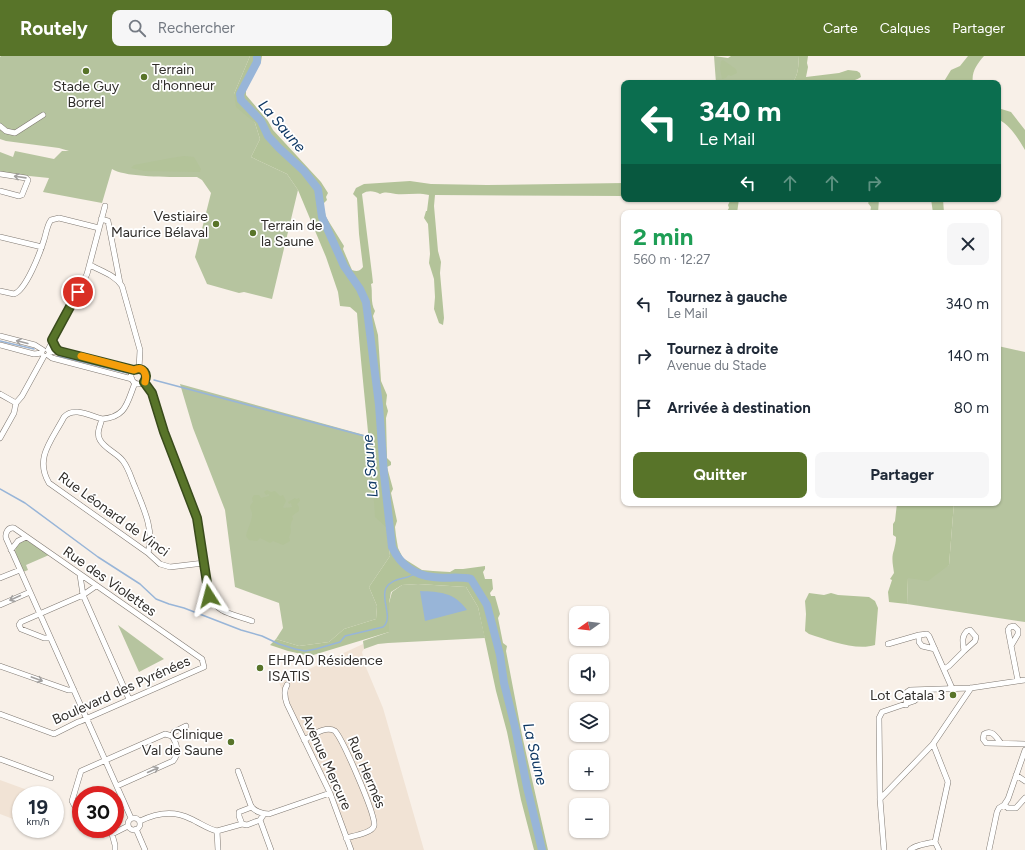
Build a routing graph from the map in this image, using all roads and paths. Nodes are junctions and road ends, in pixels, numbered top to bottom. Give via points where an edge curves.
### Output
1 (43, 115) dead end
2 (0, 126) edge
3 (0, 174) edge
4 (0, 191) edge
5 (105, 206) dead end
6 (101, 219) junction
7 (99, 228) junction
8 (0, 237) edge
9 (42, 247) junction
10 (90, 265) junction
11 (121, 284) junction
12 (0, 291) edge
13 (0, 336) edge
14 (52, 340) junction
15 (0, 345) edge
16 (59, 351) junction
17 (46, 353) junction
18 (34, 354) junction
19 (39, 365) junction
20 (137, 370) junction
21 (133, 381) junction
22 (144, 382) junction
23 (0, 394) edge
24 (16, 403) junction
25 (102, 420) junction
26 (0, 438) edge
27 (26, 537) junction
28 (11, 550) junction
29 (148, 553) junction
30 (204, 563) junction
31 (20, 570) junction
32 (80, 575) junction
33 (0, 578) edge
34 (96, 586) junction
35 (30, 592) junction
36 (83, 595) junction
37 (0, 605) edge
38 (40, 614) junction
39 (252, 621) dead end
40 (919, 635) junction
41 (50, 638) junction
42 (888, 644) dead end
43 (1011, 646) dead end
44 (935, 649) junction
45 (964, 651) dead end
46 (204, 664) joint
47 (0, 666) edge
48 (944, 669) junction
49 (1025, 680) edge
50 (1018, 681) junction
51 (287, 685) dead end
52 (952, 688) junction
53 (971, 688) junction
54 (74, 690) junction
55 (929, 690) junction
56 (129, 699) junction
57 (906, 705) junction
58 (0, 714) edge
59 (87, 718) junction
60 (186, 726) dead end
61 (172, 736) junction
62 (304, 740) junction
63 (1001, 743) dead end
64 (933, 744) junction
65 (1025, 744) edge
66 (1025, 750) edge
67 (0, 759) edge
68 (105, 761) junction
69 (238, 771) dead end
70 (1016, 775) junction
71 (52, 778) dead end
72 (1025, 781) edge
73 (76, 786) edge
74 (117, 786) joint
75 (330, 793) junction
76 (1025, 798) edge
77 (880, 799) junction
78 (124, 802) edge
79 (1004, 805) junction
80 (252, 807) junction
81 (264, 814) junction
82 (131, 818) junction
83 (260, 820) junction
84 (140, 821) junction
85 (242, 824) junction
86 (128, 826) junction
87 (124, 827) edge
88 (136, 829) junction
89 (217, 831) junction
90 (113, 838) edge
91 (346, 838) junction
92 (935, 842) junction
93 (920, 848) edge
94 (115, 850) edge
95 (146, 850) edge
96 (218, 850) edge
97 (271, 850) edge
98 (351, 850) edge
99 (884, 850) edge
100 (910, 850) edge
101 (939, 850) edge
102 (989, 850) edge

1 - 2 street via 15,133
4 -> 3 street via 22,195 28,180
5 - 6 street
6 - 7 street
6 - 11 street via 108,221
7 - 9 street via 53,218 48,224
7 - 10 street
8 - 9 street
9 - 12 street via 21,290 14,294
10 - 11 street via 112,276
10 - 14 street
11 - 20 street via 140,350
17 -> 13 street via 35,345
14 - 16 street
14 - 17 street
15 - 18 street
16 - 17 street
16 - 20 street
17 - 18 street
17 - 19 street
17 - 21 street via 52,358
18 - 19 street
19 - 24 street
20 - 21 street via 131,374
20 - 22 street via 144,370
21 - 22 street via 140,384
21 - 25 street via 123,412 113,418
22 - 30 street via 152,393 197,518
23 - 24 street
24 - 26 street via 14,413
25 - 29 street via 98,431 99,438 126,466 143,508 150,539
25 - 29 street, Rue Léonard de Vinci via 76,412 66,415 44,454 43,470 51,485
27 - 28 street via 18,541
27 - 28 street, Rue des Violettes via 14,528 9,528 6,538
27 - 32 street, Rue des Violettes
28 - 31 street
29 - 30 street, Rue Léonard de Vinci via 160,564 170,567
30 - 39 street via 209,596 216,606 224,612
31 - 33 street
31 - 35 street
32 - 34 street, Rue des Violettes
32 - 36 street
34 - 36 street
34 - 46 street, Rue des Violettes via 202,659
35 -> 37 street
35 - 38 street
36 - 38 street
36 - 56 street
38 - 41 street
38 - 41 street via 21,622 20,628
40 - 42 street
40 - 44 street via 927,634
40 - 44 street via 922,646
41 - 54 street
43 - 50 street
44 - 48 street
45 - 48 street
46 - 56 street, Boulevard des Pyrénées via 204,667 196,671
47 -> 54 street
48 - 52 street
49 - 50 street
50 - 53 street
51 - 62 street, Avenue Mercure via 285,699
52 - 53 street
52 - 55 street
53 - 64 street
54 - 59 street
55 - 57 street
55 - 57 street via 910,690 907,692
56 - 59 street, Boulevard des Pyrénées
57 - 77 street via 882,712 879,718
58 - 59 street, Boulevard des Pyrénées via 54,734
59 - 68 street
60 - 61 street via 174,732
61 - 68 street via 165,734
74 -> 61 street via 173,761 178,750
62 - 75 street, Avenue Mercure
62 - 91 street, Rue Hermés via 326,729 335,731 359,780 374,818 374,825 369,831
63 - 65 street
64 - 77 street
64 - 92 street via 948,782
66 - 70 street
67 - 71 street
68 - 73 street via 81,771
68 - 74 street
69 - 80 street
70 - 72 street
70 - 79 street
75 - 81 street
75 - 91 street, Avenue Mercure
76 - 79 street via 1016,808
77 - 99 street
78 - 82 street
79 - 102 street via 997,812
80 - 81 street
80 - 85 street via 239,812
81 - 83 street
82 - 84 street
82 - 86 street
83 - 85 street via 247,825
83 - 97 street
84 - 88 street via 140,826
84 - 89 street via 160,814 177,814
85 - 89 street
86 - 87 street
86 - 88 street
88 - 95 street
89 - 96 street
90 - 94 street
91 - 98 street, Avenue Mercure
92 - 93 street via 924,844
92 - 101 street
93 - 100 street via 914,847

